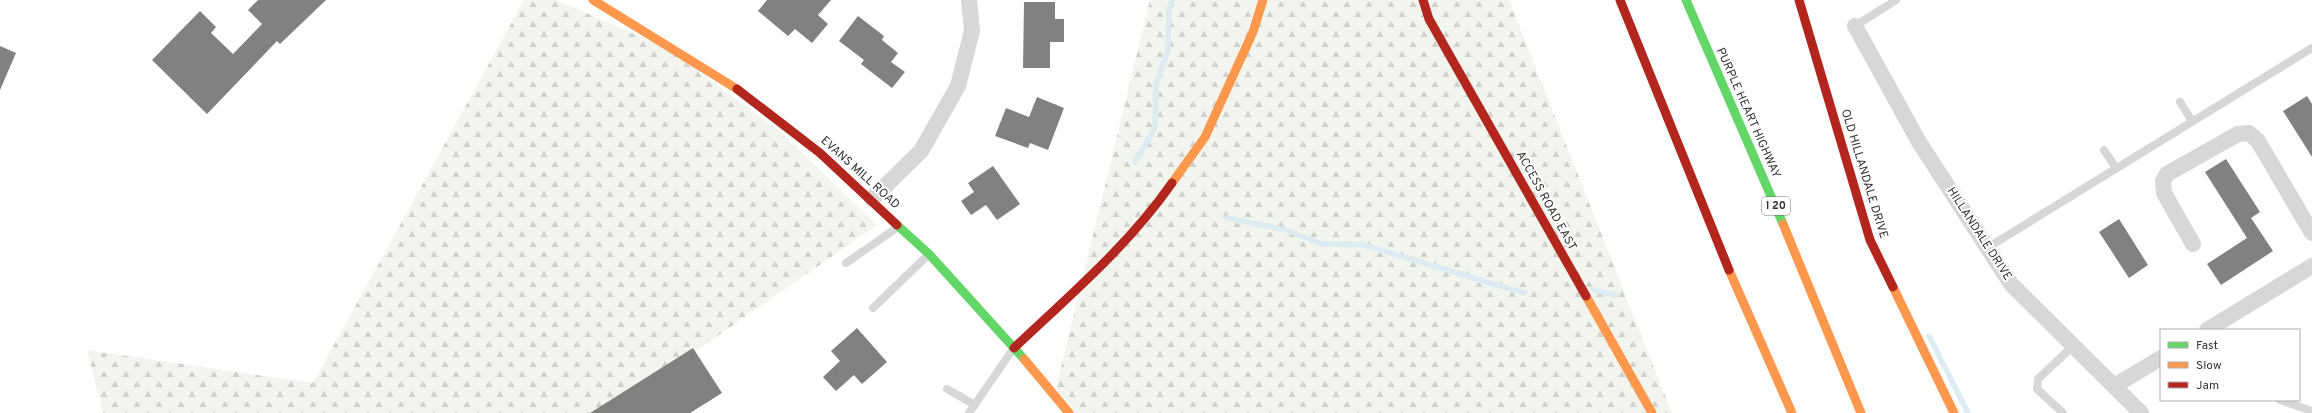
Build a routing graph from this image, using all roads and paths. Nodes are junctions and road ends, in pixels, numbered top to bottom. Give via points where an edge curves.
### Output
1 (593, 0) edge
2 (969, 0) edge
3 (1263, 0) edge
4 (1423, 0) edge
5 (1620, 0) edge
6 (1686, 0) edge
7 (1799, 0) edge
8 (1896, 0) edge
9 (1855, 26) joint
10 (2312, 48) edge
11 (2180, 102) dead end
12 (2192, 121) junction
13 (2104, 150) dead end
14 (2116, 168) junction
15 (872, 199) junction
16 (900, 226) junction
17 (2312, 233) edge
18 (2193, 244) dead end
19 (1987, 248) junction
20 (929, 254) junction
21 (846, 263) dead end
22 (2312, 266) edge
23 (873, 308) dead end
24 (2209, 329) edge
25 (2073, 346) junction
26 (1014, 348) junction
27 (2160, 359) edge
28 (2114, 386) junction
29 (947, 388) dead end
30 (2283, 401) edge
31 (975, 405) junction
32 (2312, 411) edge
33 (969, 413) edge
34 (1069, 413) edge
35 (1652, 413) edge
36 (1792, 413) edge
37 (1861, 413) edge
38 (1954, 413) edge
39 (2063, 413) edge
40 (2141, 413) edge

1 - 15 main road, EVANS MILL ROAD via 727,81 820,153
2 - 15 street via 972,31 958,86 921,151
3 - 26 main road via 1253,32 1205,137 1150,215 1101,266
4 - 35 main road, ACCESS ROAD EAST via 1429,19
5 - 36 main road via 1734,282
6 - 37 main road, PURPLE HEART HIGHWAY / I 20 via 1810,285
7 - 38 main road, OLD HILLANDALE DRIVE via 1870,240
8 - 9 lane
9 - 19 street, HILLANDALE DRIVE via 1919,142
10 - 12 lane
11 - 12 lane
12 - 14 lane
13 - 14 lane
14 - 19 lane
15 - 16 main road, EVANS MILL ROAD
16 - 20 main road, EVANS MILL ROAD
16 - 21 lane
17 - 18 street via 2258,141 2250,133 2238,134 2167,174 2163,181 2164,193
19 - 25 street, HILLANDALE DRIVE via 2011,284
20 - 23 lane
20 - 26 main road, EVANS MILL ROAD
22 - 24 street
25 - 28 street, HILLANDALE DRIVE
25 - 39 lane via 2038,379 2037,389
26 - 31 lane
26 - 34 main road, EVANS MILL ROAD
27 - 28 street
28 - 40 street, HILLANDALE DRIVE
29 - 31 lane
30 - 32 lane
31 - 33 lane

